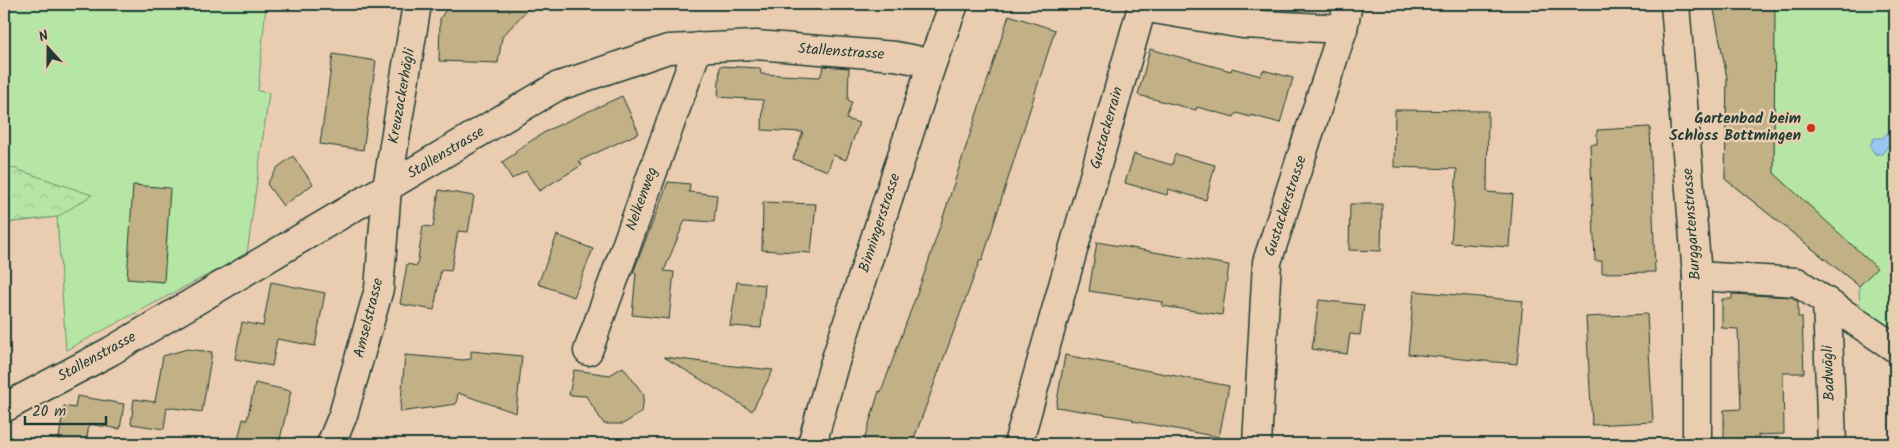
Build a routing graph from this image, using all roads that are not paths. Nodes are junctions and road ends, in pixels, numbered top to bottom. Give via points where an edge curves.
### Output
1 (418, 4) edge
2 (954, 4) edge
3 (1675, 4) edge
4 (1346, 16) edge
5 (698, 47) junction
6 (932, 63) junction
7 (387, 188) junction
8 (1697, 276) junction
9 (1827, 302) junction
10 (1895, 348) edge
11 (588, 351) dead end
12 (4, 408) edge
13 (331, 444) edge
14 (812, 444) edge
15 (1018, 444) edge
16 (1257, 444) edge
17 (1697, 444) edge
18 (1832, 444) edge

1 - 7 street, Kreuzackerhägli
2 - 6 street, Binningerstrasse
3 - 8 street, Burggartenstrasse
4 - 15 street, Gustackerrain via 1243,24 1142,7
4 - 16 street, Gustackerstrasse via 1268,262
5 - 6 street, Stallenstrasse via 756,45 895,56
5 - 7 street, Stallenstrasse via 668,48 556,87
5 - 11 street, Nelkenweg
6 - 14 street, Binningerstrasse via 833,368
7 - 12 street, Stallenstrasse via 111,351
7 - 13 street, Amselstrasse via 379,289 344,415
8 - 9 street via 1797,282
8 - 17 street, Burggartenstrasse
9 - 10 street
9 - 18 street, Badwägli

